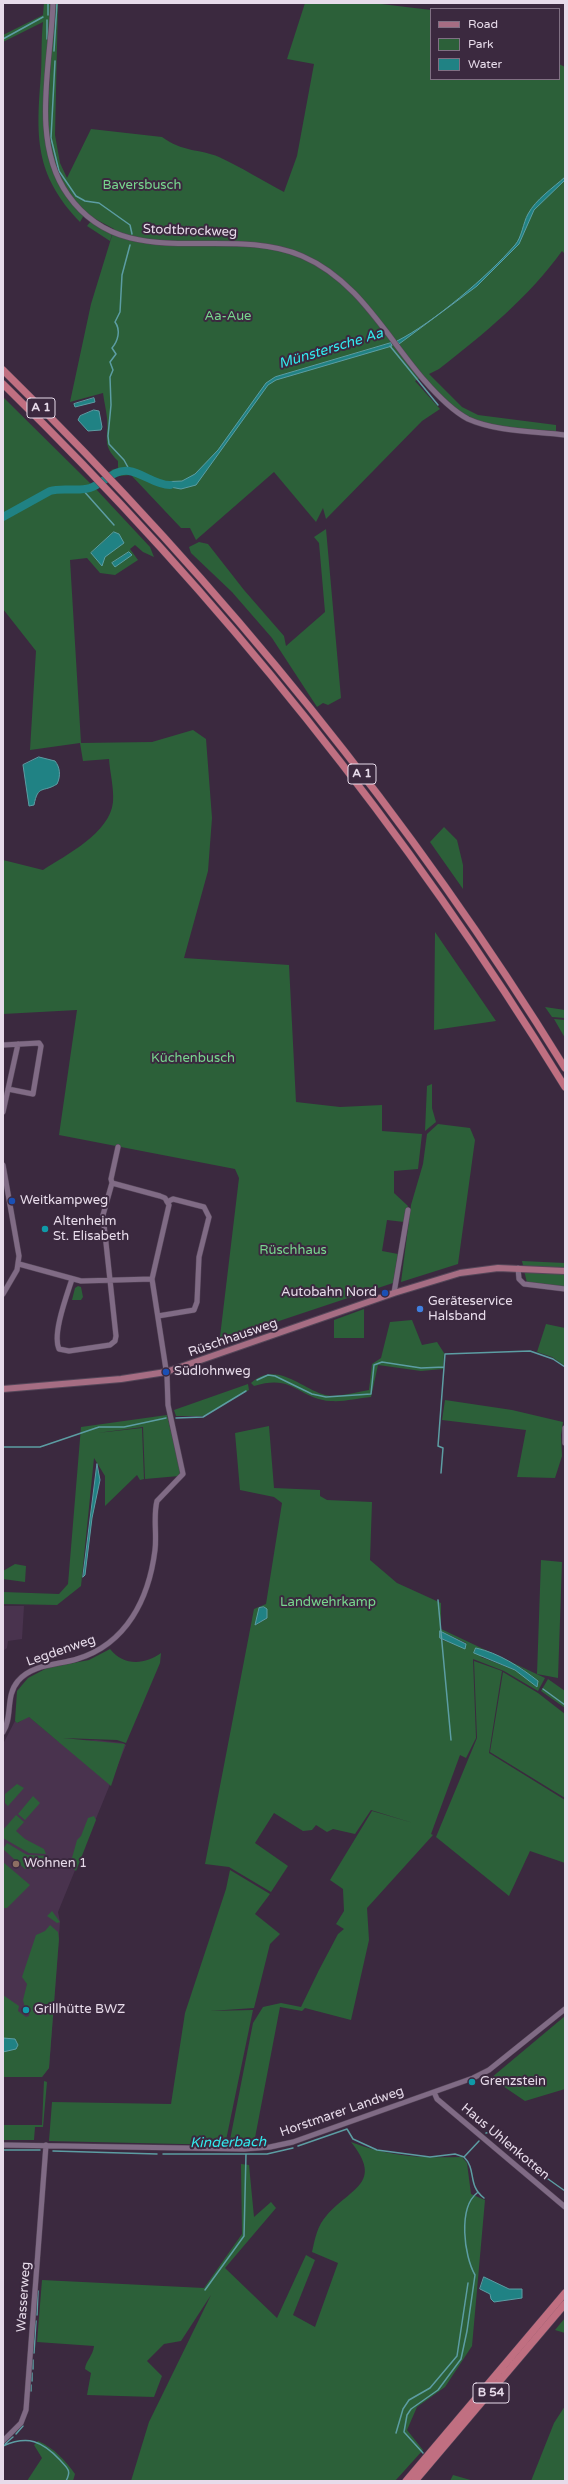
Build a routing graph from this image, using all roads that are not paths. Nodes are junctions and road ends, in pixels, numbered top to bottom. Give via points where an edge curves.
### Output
1 (53, 3) edge
2 (3, 370) edge
3 (3, 384) edge
4 (565, 435) edge
5 (18, 1044) junction
6 (3, 1045) edge
7 (565, 1068) edge
8 (565, 1087) edge
9 (8, 1089) junction
10 (3, 1112) edge
11 (118, 1147) dead end
12 (3, 1165) edge
13 (112, 1183) junction
14 (167, 1202) junction
15 (408, 1210) dead end
16 (19, 1264) junction
17 (518, 1268) junction
18 (565, 1271) edge
19 (72, 1279) junction
20 (152, 1279) junction
21 (110, 1280) junction
22 (565, 1289) edge
23 (394, 1293) junction
24 (3, 1294) edge
25 (158, 1316) junction
26 (166, 1372) junction
27 (3, 1389) edge
28 (565, 1428) edge
29 (565, 1442) edge
30 (3, 1732) edge
31 (565, 2009) edge
32 (434, 2092) junction
33 (3, 2145) edge
34 (46, 2145) junction
35 (565, 2207) edge
36 (565, 2293) edge
37 (565, 2304) edge
38 (3, 2441) edge
39 (406, 2481) edge
40 (415, 2481) edge

1 - 4 street, Stodtbrockweg via 46,140 56,174 79,208 106,229 132,240 159,243 250,244 272,247 302,256 349,287 438,396 467,418 490,426
2 - 7 highway, A 1 via 78,445 239,622 351,759 460,908
3 - 8 highway, A 1 via 124,508 240,638 343,766 457,920
5 - 6 street
5 - 9 street
5 - 9 street via 39,1043 42,1046 32,1094
9 - 10 street
11 - 13 street
12 - 16 street
13 - 14 street via 160,1196
13 - 21 street via 103,1215
14 - 20 street via 169,1209
14 - 25 street via 173,1199 204,1207 209,1217 199,1257 197,1302 194,1310
15 - 23 street
16 - 19 street
16 - 24 street via 13,1280
17 - 18 main road, Rüschhausweg
17 - 22 street via 519,1278 524,1284
17 - 23 main road, Rüschhausweg via 460,1273
19 - 21 street
19 - 21 street via 56,1338 59,1348 68,1351 110,1346 115,1341
20 - 21 street
20 - 25 street
23 - 26 main road, Rüschhausweg
25 - 26 street
26 - 27 main road, Rüschhausweg via 120,1379
26 - 30 street, Legdenweg via 170,1414 183,1474 157,1501 155,1549 144,1594 132,1619 103,1649 75,1660 41,1667 23,1677 14,1687 8,1721
28 - 29 street
31 - 32 street, Horstmarer Landweg via 489,2070
32 - 34 street, Horstmarer Landweg via 308,2137 270,2147
32 - 35 street, Haus Uhlenkotten via 437,2098
33 - 34 street, Horstmarer Landweg
34 - 38 street, Wasserweg via 26,2410 21,2422
36 - 39 highway, B 54
37 - 40 highway, B 54

